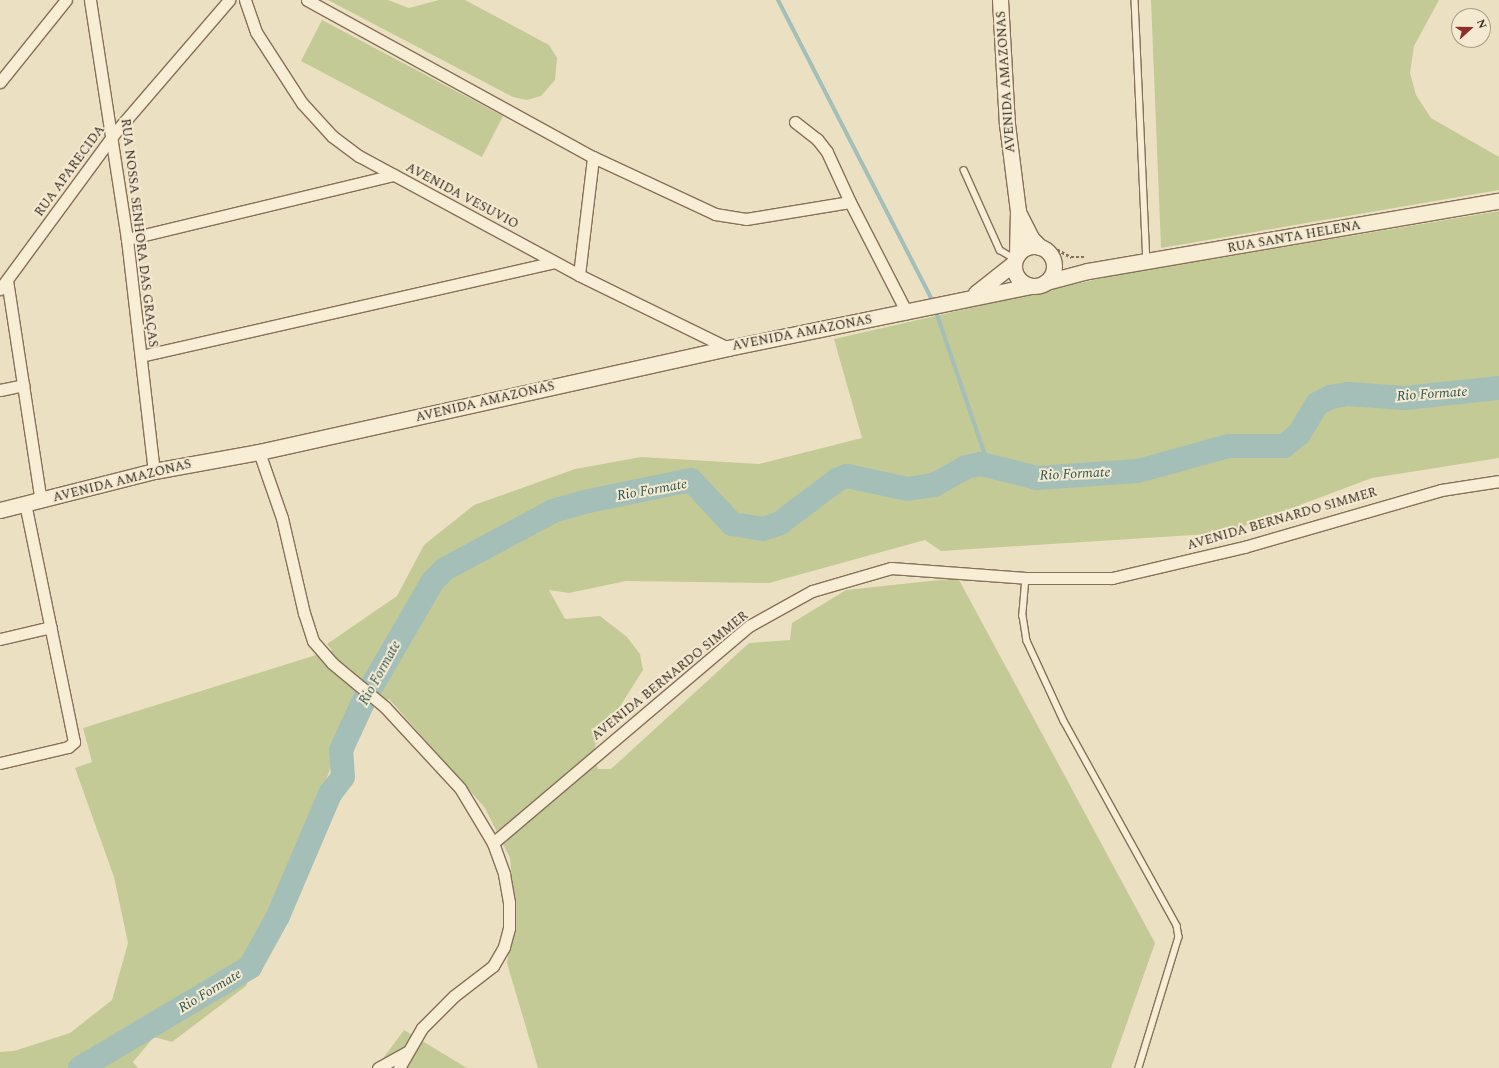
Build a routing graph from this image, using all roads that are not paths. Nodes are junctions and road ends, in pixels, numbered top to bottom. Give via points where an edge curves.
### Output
1 (66, 0) edge
2 (90, 0) edge
3 (229, 0) edge
4 (245, 0) edge
5 (306, 0) edge
6 (1000, 0) edge
7 (1135, 0) edge
8 (0, 82) edge
9 (795, 122) dead end
10 (113, 135) junction
11 (592, 157) junction
12 (964, 170) dead end
13 (393, 175) junction
14 (1499, 201) edge
15 (850, 202) junction
16 (1018, 211) junction
17 (127, 238) junction
18 (1045, 245) junction
19 (1015, 259) junction
20 (1052, 259) junction
21 (554, 262) junction
22 (1147, 262) junction
23 (1091, 264) junction
24 (579, 275) junction
25 (7, 280) junction
26 (1046, 282) junction
27 (1030, 286) junction
28 (0, 289) edge
29 (972, 296) junction
30 (907, 313) junction
31 (728, 348) junction
32 (141, 356) junction
33 (23, 385) junction
34 (0, 390) edge
35 (259, 452) junction
36 (154, 471) junction
37 (1499, 481) edge
38 (41, 501) junction
39 (25, 504) junction
40 (0, 510) edge
41 (1026, 578) junction
42 (51, 627) junction
43 (0, 639) edge
44 (0, 763) edge
45 (492, 843) junction
46 (407, 1052) junction
47 (378, 1068) edge
48 (399, 1068) edge
49 (1139, 1068) edge

1 - 8 street
2 - 10 street, RUA NOSSA SENHORA DAS GRAÇAS
3 - 10 street, RUA APARECIDA
4 - 13 street, AVENIDA VESUVIO via 256,32 302,103 332,136 359,156
5 - 11 street
6 - 16 street, AVENIDA AMAZONAS via 1007,124
7 - 22 lane
9 - 15 street via 817,138 827,152
10 - 17 street, RUA NOSSA SENHORA DAS GRAÇAS
10 - 25 street, RUA APARECIDA
11 - 15 street via 715,214 746,219
11 - 24 street
12 - 19 lane via 1000,250
13 - 17 street
13 - 21 street, AVENIDA VESUVIO
14 - 22 street, RUA SANTA HELENA
15 - 30 street
16 - 18 street, AVENIDA AMAZONAS via 1030,238
16 - 19 street, AVENIDA AMAZONAS
17 - 32 street, RUA NOSSA SENHORA DAS GRAÇAS
18 - 19 street via 1027,247
18 - 20 street
19 - 27 street via 1017,278
19 - 29 street, AVENIDA AMAZONAS
20 - 23 street, RUA SANTA HELENA
20 - 26 street via 1053,272
21 - 24 street, AVENIDA VESUVIO
21 - 32 street
22 - 23 street, RUA SANTA HELENA
23 - 26 street, RUA SANTA HELENA
24 - 31 street, AVENIDA VESUVIO
25 - 28 street, RUA APARECIDA
25 - 33 street
26 - 27 street
27 - 29 street, AVENIDA AMAZONAS
29 - 30 street, AVENIDA AMAZONAS
30 - 31 street, AVENIDA AMAZONAS
31 - 35 street, AVENIDA AMAZONAS
32 - 36 street, RUA NOSSA SENHORA DAS GRAÇAS
33 - 34 street
33 - 38 street
35 - 36 street, AVENIDA AMAZONAS
35 - 45 street via 282,518 313,642 332,663 359,683 385,708 460,788
36 - 38 street, AVENIDA AMAZONAS
37 - 41 street, AVENIDA BERNARDO SIMMER via 1441,490 1244,548 1112,578
38 - 39 street, AVENIDA AMAZONAS
39 - 40 street, AVENIDA AMAZONAS
39 - 42 street
41 - 45 street, AVENIDA BERNARDO SIMMER via 891,568 812,591 749,626
41 - 49 lane via 1023,616 1027,641 1064,721 1177,926 1179,937
42 - 43 street
42 - 44 street via 74,742 68,747
45 - 46 street via 504,874 509,903 509,928 504,947 493,966 454,996 422,1028
46 - 47 street
46 - 48 street

